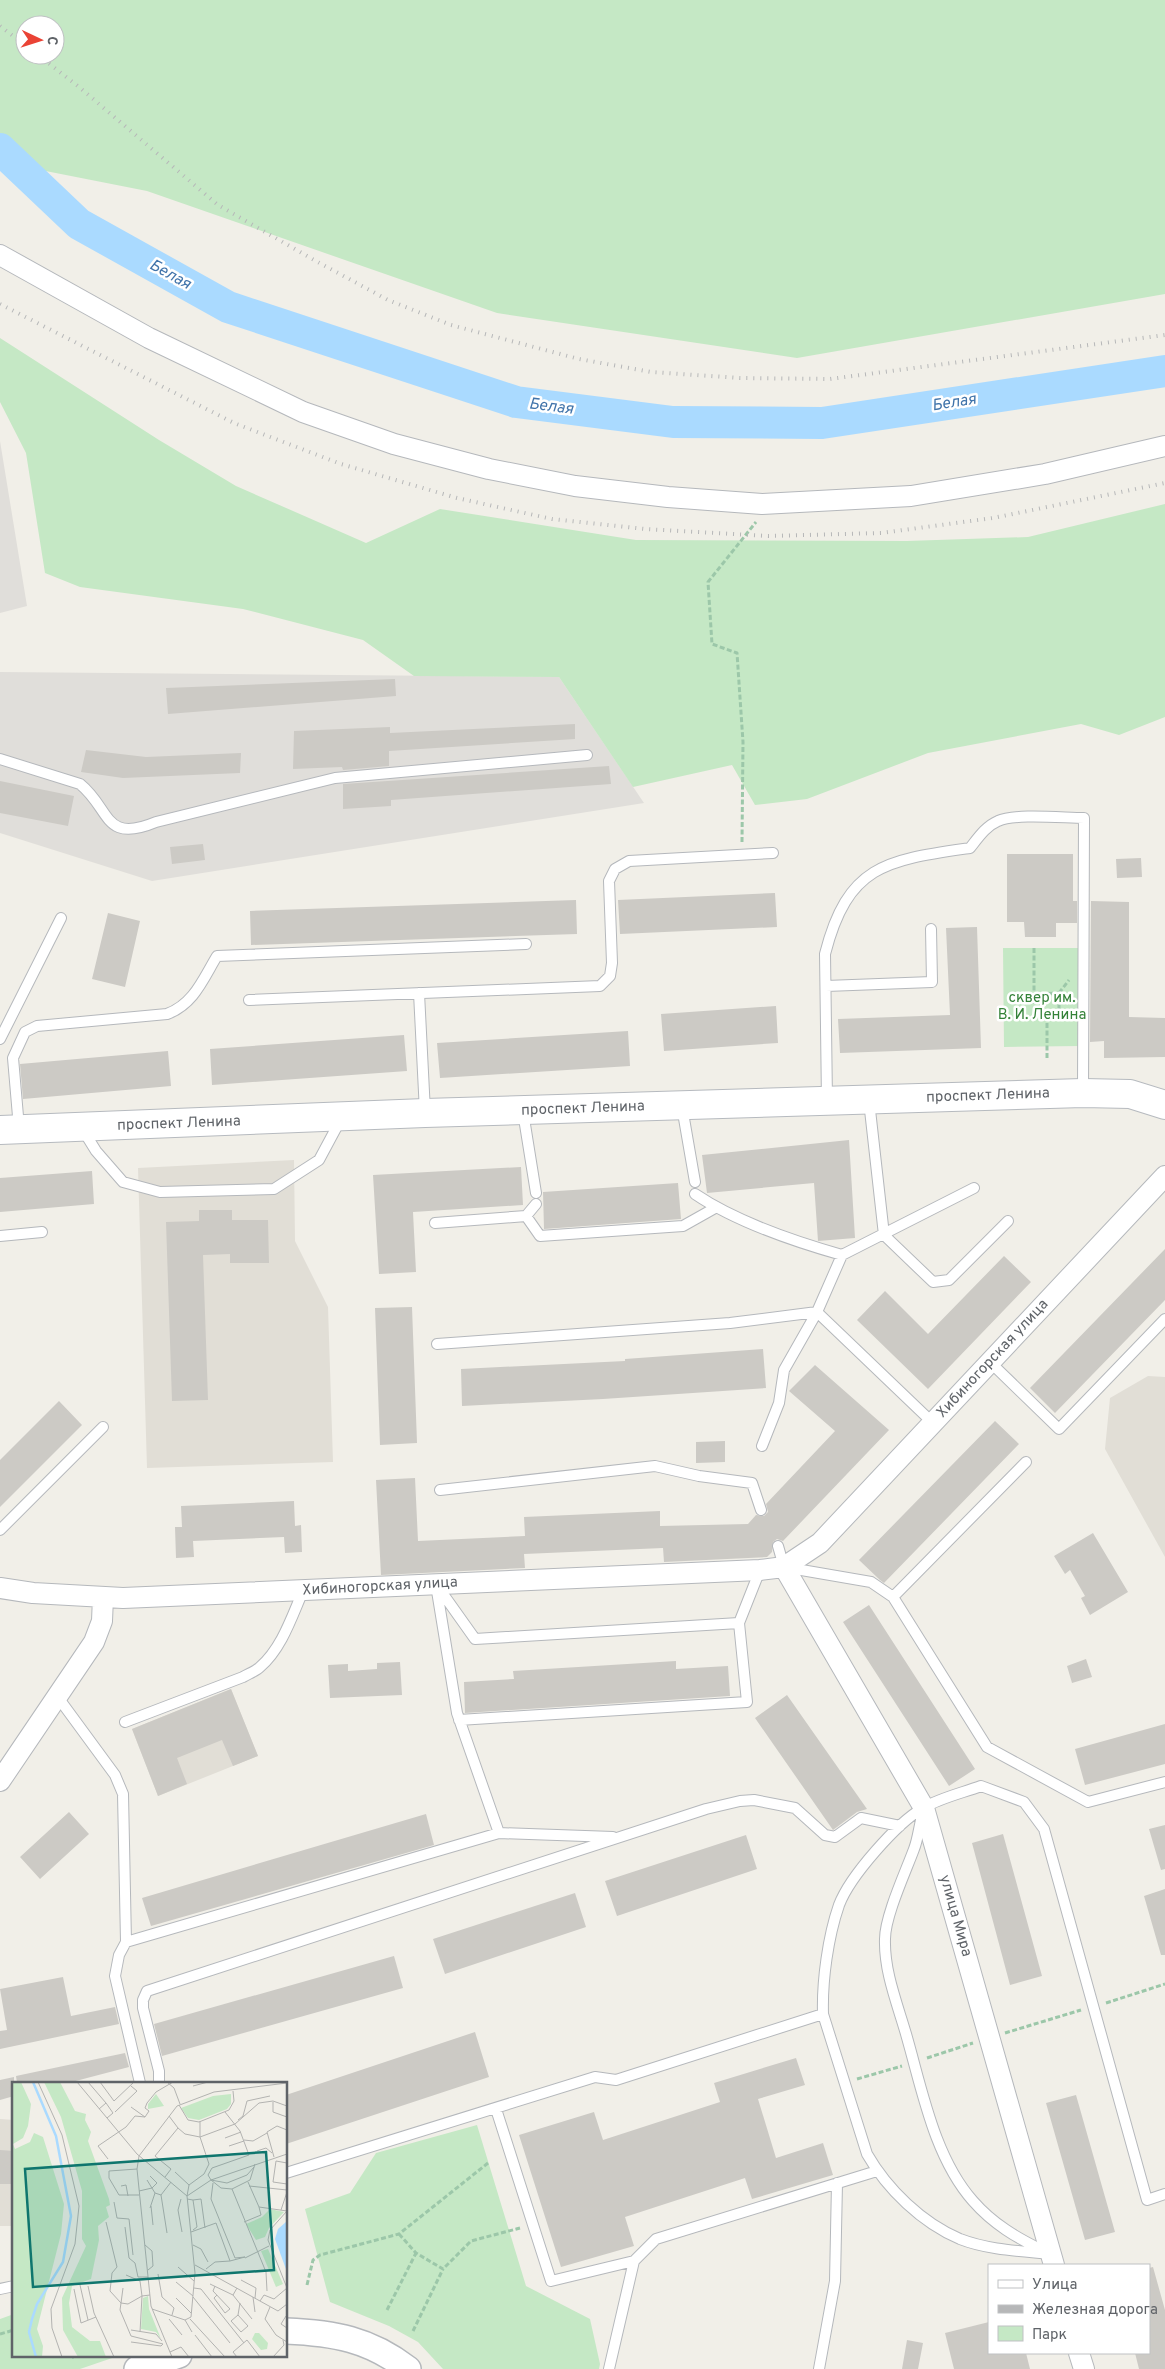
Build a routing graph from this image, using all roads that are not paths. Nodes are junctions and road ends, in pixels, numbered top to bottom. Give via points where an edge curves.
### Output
1 (0, 255) edge
2 (1165, 446) edge
3 (587, 756) dead end
4 (0, 759) edge
5 (773, 853) dead end
6 (61, 918) dead end
7 (931, 929) dead end
8 (526, 944) dead end
9 (826, 986) junction
10 (419, 993) junction
11 (249, 1000) dead end
12 (0, 1039) edge
13 (1083, 1093) junction
14 (869, 1100) junction
15 (827, 1101) junction
16 (1165, 1105) edge
17 (682, 1106) junction
18 (523, 1111) junction
19 (425, 1113) junction
20 (341, 1118) junction
21 (81, 1128) junction
22 (10, 1129) edge
23 (1165, 1176) edge
24 (694, 1182) dead end
25 (974, 1188) dead end
26 (536, 1193) dead end
27 (695, 1194) dead end
28 (536, 1204) dead end
29 (715, 1208) junction
30 (526, 1216) junction
31 (1008, 1221) dead end
32 (435, 1223) dead end
33 (42, 1232) dead end
34 (884, 1235) junction
35 (0, 1236) edge
36 (842, 1255) junction
37 (817, 1312) junction
38 (1165, 1319) edge
39 (436, 1344) dead end
40 (990, 1362) junction
41 (933, 1423) junction
42 (103, 1427) dead end
43 (762, 1446) dead end
44 (1026, 1462) dead end
45 (440, 1490) dead end
46 (761, 1510) dead end
47 (0, 1530) edge
48 (778, 1546) dead end
49 (784, 1567) junction
50 (760, 1570) junction
51 (436, 1584) junction
52 (0, 1588) edge
53 (303, 1591) junction
54 (103, 1597) junction
55 (893, 1597) junction
56 (739, 1623) junction
57 (57, 1696) junction
58 (459, 1720) junction
59 (125, 1722) dead end
60 (0, 1781) edge
61 (1165, 1782) edge
62 (924, 1808) junction
63 (900, 1826) junction
64 (499, 1833) junction
65 (621, 1837) junction
66 (126, 1942) junction
67 (822, 2014) junction
68 (140, 2082) edge
69 (159, 2082) edge
70 (496, 2109) junction
71 (877, 2171) junction
72 (288, 2172) edge
73 (837, 2183) junction
74 (1165, 2194) edge
75 (1053, 2260) edge
76 (634, 2261) junction
77 (288, 2331) edge
78 (1079, 2354) edge
79 (176, 2356) edge
80 (137, 2369) edge
81 (408, 2369) edge
82 (609, 2369) edge
83 (819, 2369) edge
84 (1084, 2369) edge

1 - 2 street via 149,338 303,412 394,444 489,470 576,486 771,504 912,496 1045,474
3 - 4 lane via 335,778 156,822 138,830 122,828 110,821 90,792 80,784
5 - 10 lane via 629,861 615,869 609,882 612,963 610,976 600,986
6 - 12 lane
7 - 9 lane via 932,982
8 - 22 lane via 217,956 193,996 180,1009 167,1014 37,1026 25,1032 13,1058
9 - 13 lane via 825,954 841,908 859,883 879,868 918,856 970,848 987,828 1000,820 1084,818
9 - 15 lane
10 - 11 lane
10 - 19 lane
13 - 14 main road, проспект Ленина
13 - 16 main road, проспект Ленина via 1130,1094
14 - 15 main road, проспект Ленина
14 - 34 lane
15 - 17 main road, проспект Ленина
17 - 18 main road, проспект Ленина
17 - 24 lane
18 - 19 main road, проспект Ленина
18 - 26 lane
19 - 20 main road, проспект Ленина
20 - 21 main road, проспект Ленина
20 - 21 lane via 319,1160 274,1189 160,1192 123,1182
21 - 22 main road, проспект Ленина
23 - 40 street, Хибиногорская улица
25 - 34 lane
27 - 29 lane
28 - 30 lane
29 - 30 lane via 683,1226 540,1236
29 - 36 lane
30 - 32 lane
31 - 34 lane via 949,1280 933,1282
33 - 35 lane
34 - 36 lane
36 - 37 lane
37 - 39 lane via 730,1323
37 - 41 lane
37 - 43 lane via 784,1370 779,1403
38 - 40 lane via 1059,1429
40 - 41 street, Хибиногорская улица
41 - 49 street, Хибиногорская улица via 820,1543
42 - 47 lane
44 - 55 lane
45 - 46 lane via 655,1466 752,1483
48 - 49 lane
49 - 50 street, Хибиногорская улица
49 - 55 lane via 871,1582
49 - 62 street, улица Мира
50 - 51 street, Хибиногорская улица
50 - 56 lane
51 - 53 street, Хибиногорская улица
51 - 56 lane via 475,1640
51 - 58 lane
52 - 54 street, Хибиногорская улица
53 - 54 street, Хибиногорская улица
53 - 59 lane via 285,1633 260,1668
54 - 57 street via 102,1621 94,1642
55 - 61 lane via 987,1747 1088,1802
56 - 58 lane via 747,1702
57 - 60 street
57 - 66 lane via 114,1775 123,1794
58 - 64 lane
62 - 63 lane
62 - 74 lane via 981,1786 1024,1802 1044,1829 1147,2200
62 - 75 street, улица Мира
62 - 75 lane via 915,1847 884,1937 887,1969 937,2139 952,2168 972,2201 997,2224
63 - 65 lane via 861,1818 835,1837 825,1836 795,1808 754,1800 740,1801
63 - 67 lane via 854,1878 840,1904 828,1954
64 - 65 lane
64 - 66 lane
65 - 69 lane via 147,1991 142,2008 159,2070
66 - 68 lane via 119,1955 115,1976
67 - 70 lane via 616,2080 595,2077
67 - 71 lane via 867,2154
70 - 72 lane
70 - 76 lane via 550,2281
71 - 73 lane
71 - 75 lane via 922,2216 960,2239
73 - 76 lane via 656,2239
73 - 83 lane via 834,2281
76 - 82 lane
77 - 81 street via 335,2335 368,2344
78 - 84 street
79 - 80 street

